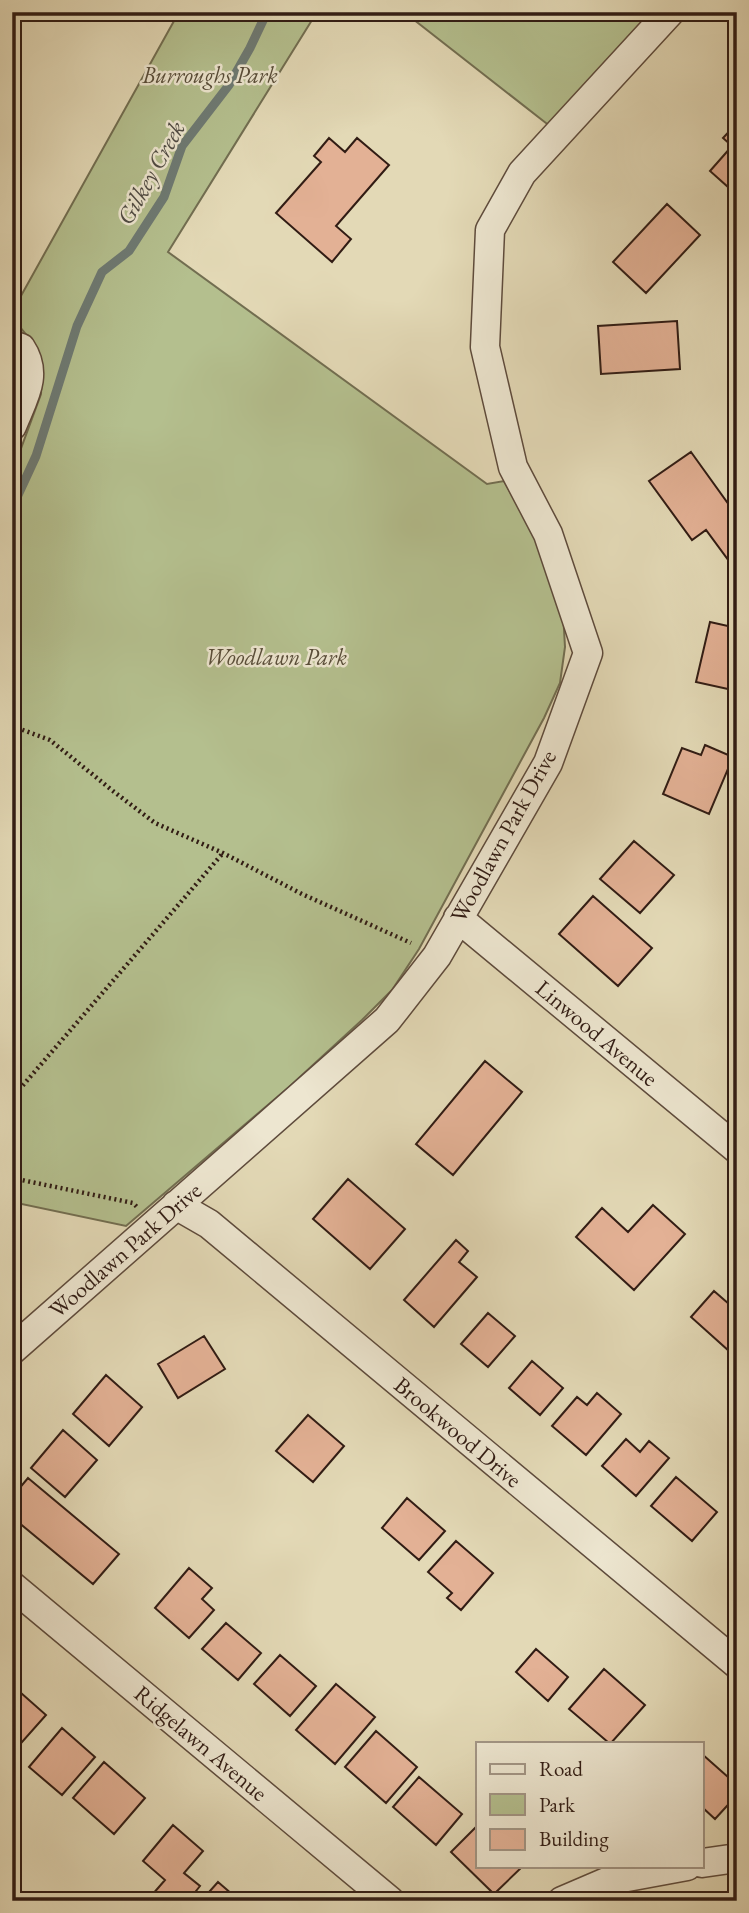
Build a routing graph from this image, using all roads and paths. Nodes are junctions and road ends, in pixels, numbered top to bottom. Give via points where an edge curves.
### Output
1 (670, 12) edge
2 (21, 355) edge
3 (12, 426) edge
4 (12, 726) edge
5 (223, 853) junction
6 (458, 918) junction
7 (417, 946) dead end
8 (12, 1098) edge
9 (737, 1149) edge
10 (12, 1178) edge
11 (176, 1205) junction
12 (140, 1210) dead end
13 (12, 1350) edge
14 (12, 1586) edge
15 (737, 1664) edge
16 (737, 1858) edge
17 (704, 1863) edge
18 (676, 1868) edge
19 (390, 1901) edge
20 (562, 1901) edge

1 - 6 street, Woodlawn Park Drive via 522,173 491,230 485,347 513,467 548,534 588,653 548,763
2 - 3 street via 30,379
4 - 5 path via 50,740 155,823
5 - 7 path
5 - 8 path
6 - 9 street, Linwood Avenue
6 - 11 street, Woodlawn Park Drive via 437,956 387,1020
10 - 12 path via 133,1203
11 - 13 street, Woodlawn Park Drive
11 - 15 street, Brookwood Drive via 209,1224
14 - 19 street, Ridgelawn Avenue
16 - 17 street
18 - 20 street via 611,1880

